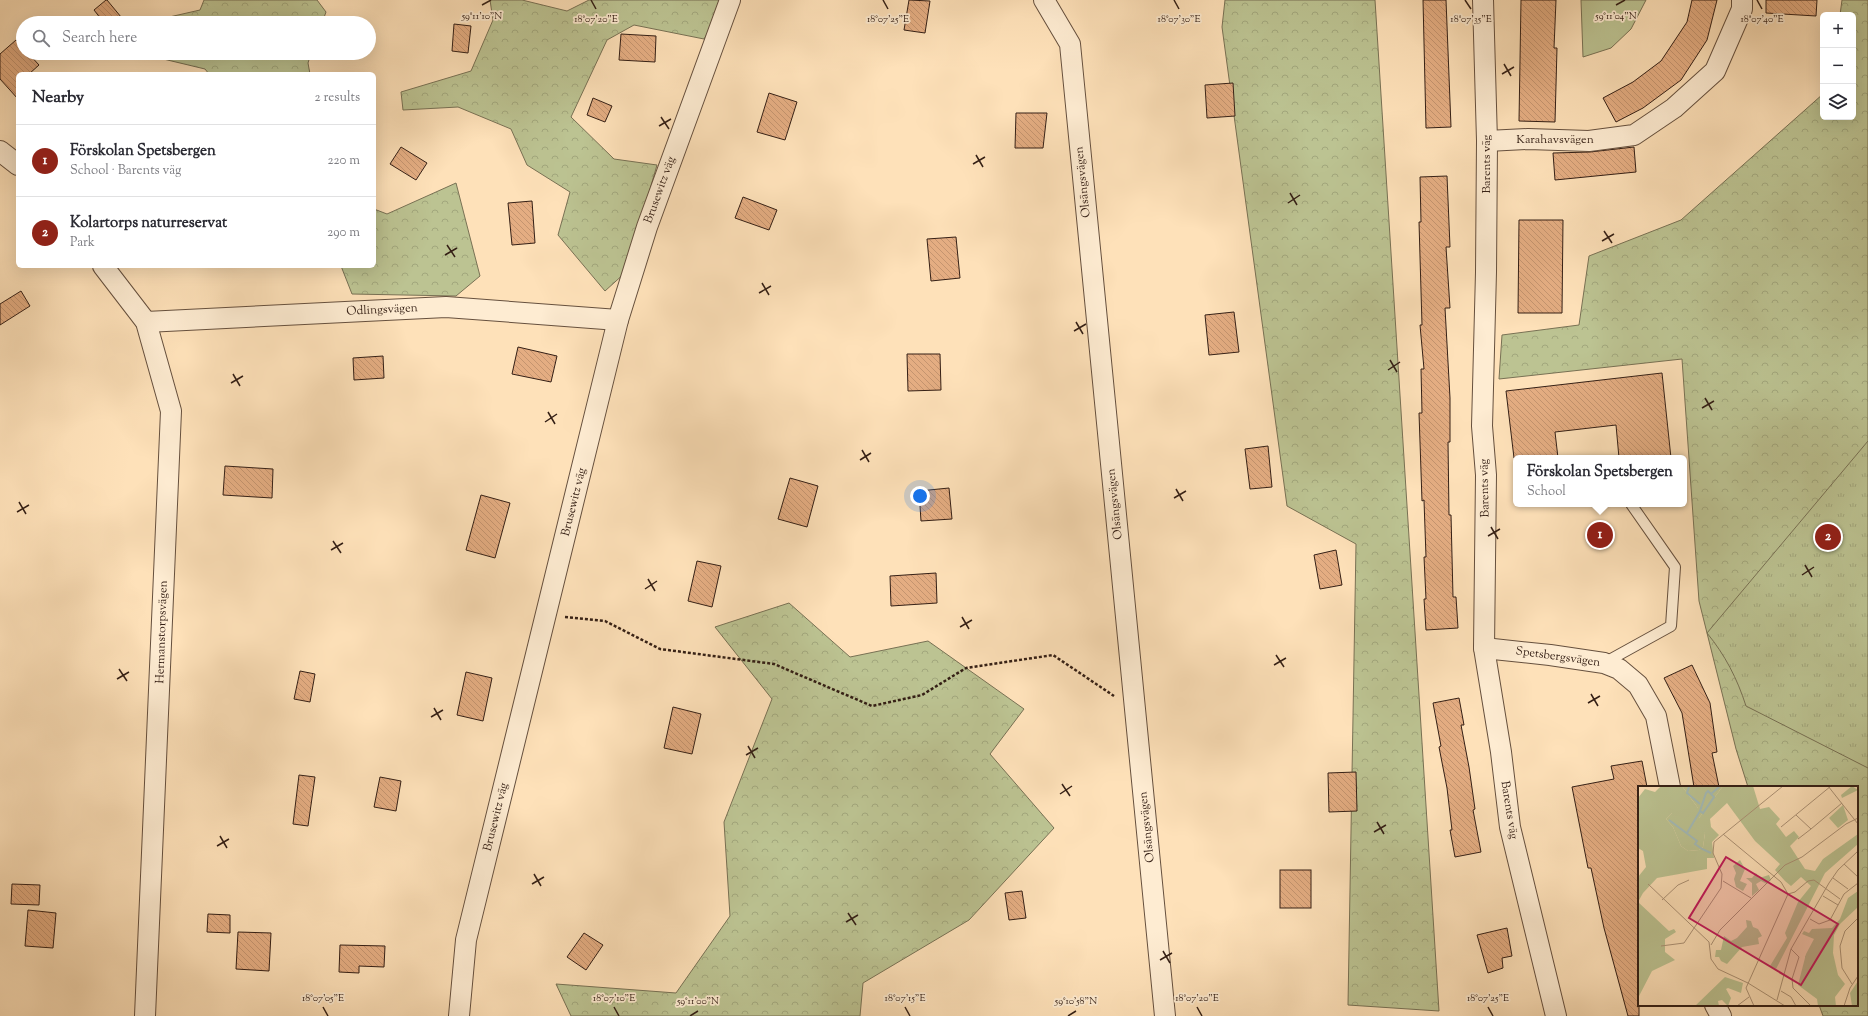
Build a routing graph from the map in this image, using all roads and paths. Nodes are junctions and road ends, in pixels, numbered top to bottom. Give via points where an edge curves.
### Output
1 (730, 0) edge
2 (1044, 0) edge
3 (1483, 0) edge
4 (1742, 0) edge
5 (1488, 141) junction
6 (0, 151) edge
7 (16, 163) edge
8 (106, 268) edge
9 (618, 320) junction
10 (146, 322) junction
11 (1633, 507) edge
12 (546, 615) junction
13 (1484, 648) junction
14 (1604, 663) junction
15 (1134, 693) junction
16 (1670, 786) edge
17 (1716, 1006) edge
18 (145, 1016) edge
19 (459, 1016) edge
20 (1165, 1016) edge
21 (1556, 1016) edge
22 (1721, 1016) edge

1 - 9 street, Brusewitz väg via 647,227
2 - 15 street, Olsängsvägen via 1070,44
3 - 5 street, Barents väg
4 - 5 street, Karahavsvägen via 1742,9 1715,71 1674,108 1634,135 1589,141
5 - 13 street, Barents väg via 1482,426 1486,475
6 - 7 street
8 - 10 street, Hermanstorpsvägen
9 - 10 street, Odlingsvägen via 446,307
9 - 12 street, Brusewitz väg
10 - 18 street, Hermanstorpsvägen via 171,411
11 - 14 lane via 1675,567 1671,626
12 - 15 path via 605,621 660,649 774,664 872,706 922,694 966,668 1053,655 1114,697
12 - 19 street, Brusewitz väg via 466,940
13 - 14 street, Spetsbergsvägen
13 - 21 street, Barents väg via 1510,827
14 - 16 street, Spetsbergsvägen via 1619,669 1638,685 1656,716
15 - 20 street, Olsängsvägen
17 - 22 street

